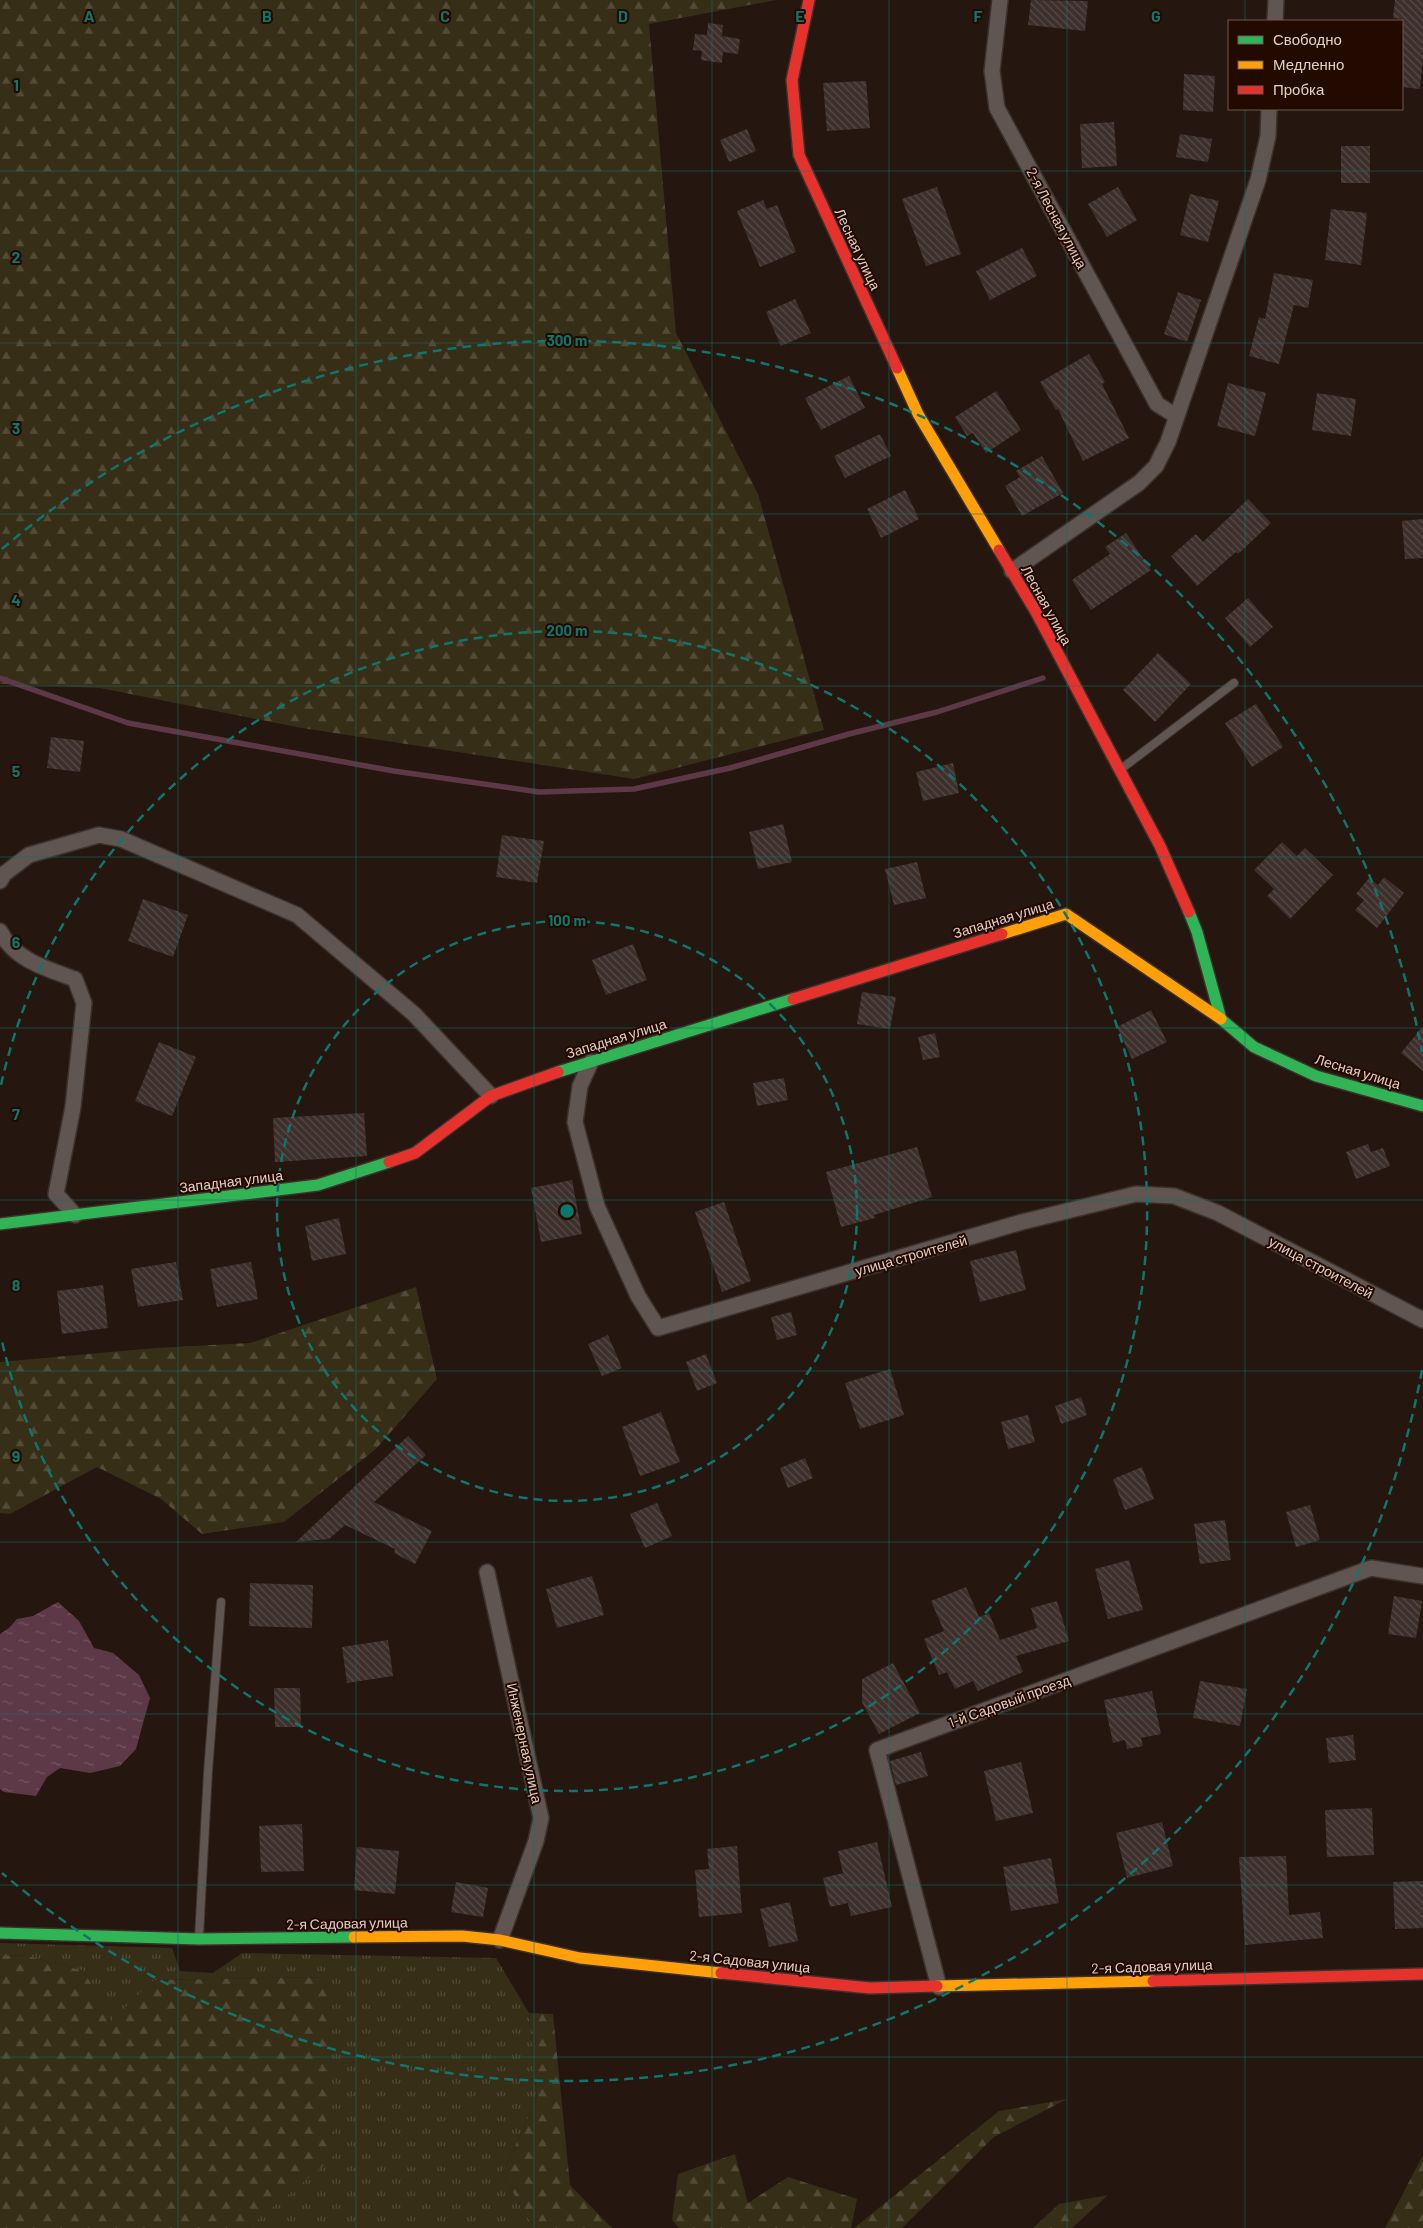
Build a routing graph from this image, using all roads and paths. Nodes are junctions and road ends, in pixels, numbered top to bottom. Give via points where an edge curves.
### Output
1 (809, 0) edge
2 (1000, 0) edge
3 (1276, 0) edge
4 (1275, 20) edge
5 (1269, 110) edge
6 (1176, 416) junction
7 (1012, 571) junction
8 (1234, 683) dead end
9 (1120, 770) junction
10 (0, 881) edge
11 (0, 931) edge
12 (1221, 1019) junction
13 (591, 1062) junction
14 (491, 1096) junction
15 (1423, 1106) edge
16 (75, 1215) junction
17 (0, 1224) edge
18 (1423, 1320) edge
19 (487, 1572) dead end
20 (1423, 1576) edge
21 (221, 1602) dead end
22 (0, 1933) edge
23 (199, 1939) junction
24 (500, 1940) junction
25 (1423, 1974) edge
26 (939, 1987) junction

1 - 7 street, Лесная улица via 792,80 799,155 918,414
2 - 6 street, 2-я Лесная улица via 992,72 997,108 1157,404
3 - 4 street
5 - 6 street via 1268,136 1258,180
6 - 7 street via 1156,466 1139,483
7 - 9 street, Лесная улица
8 - 9 lane
9 - 12 street, Лесная улица via 1160,846 1197,932
10 - 14 street via 4,874 29,855 99,834 121,839 297,915 414,1014
11 - 16 street via 4,940 31,963 75,979 84,1003 73,1107 56,1194
12 - 13 street, Западная улица via 1066,914
12 - 15 street, Лесная улица via 1254,1047 1316,1076
13 - 14 street, Западная улица
13 - 18 street, улица строителей via 580,1086 575,1122 597,1206 638,1296 658,1328 1022,1222 1136,1194 1174,1196 1218,1213
14 - 16 street, Западная улица via 415,1153 318,1185
16 - 17 street, Западная улица
19 - 24 street, Инженерная улица via 541,1818
20 - 26 street, 1-й Садовый проезд via 1371,1568 877,1750
21 - 23 lane
22 - 23 street, 2-я Садовая улица
23 - 24 street, 2-я Садовая улица via 462,1936
24 - 26 street, 2-я Садовая улица via 580,1958 870,1988
25 - 26 street, 2-я Садовая улица

